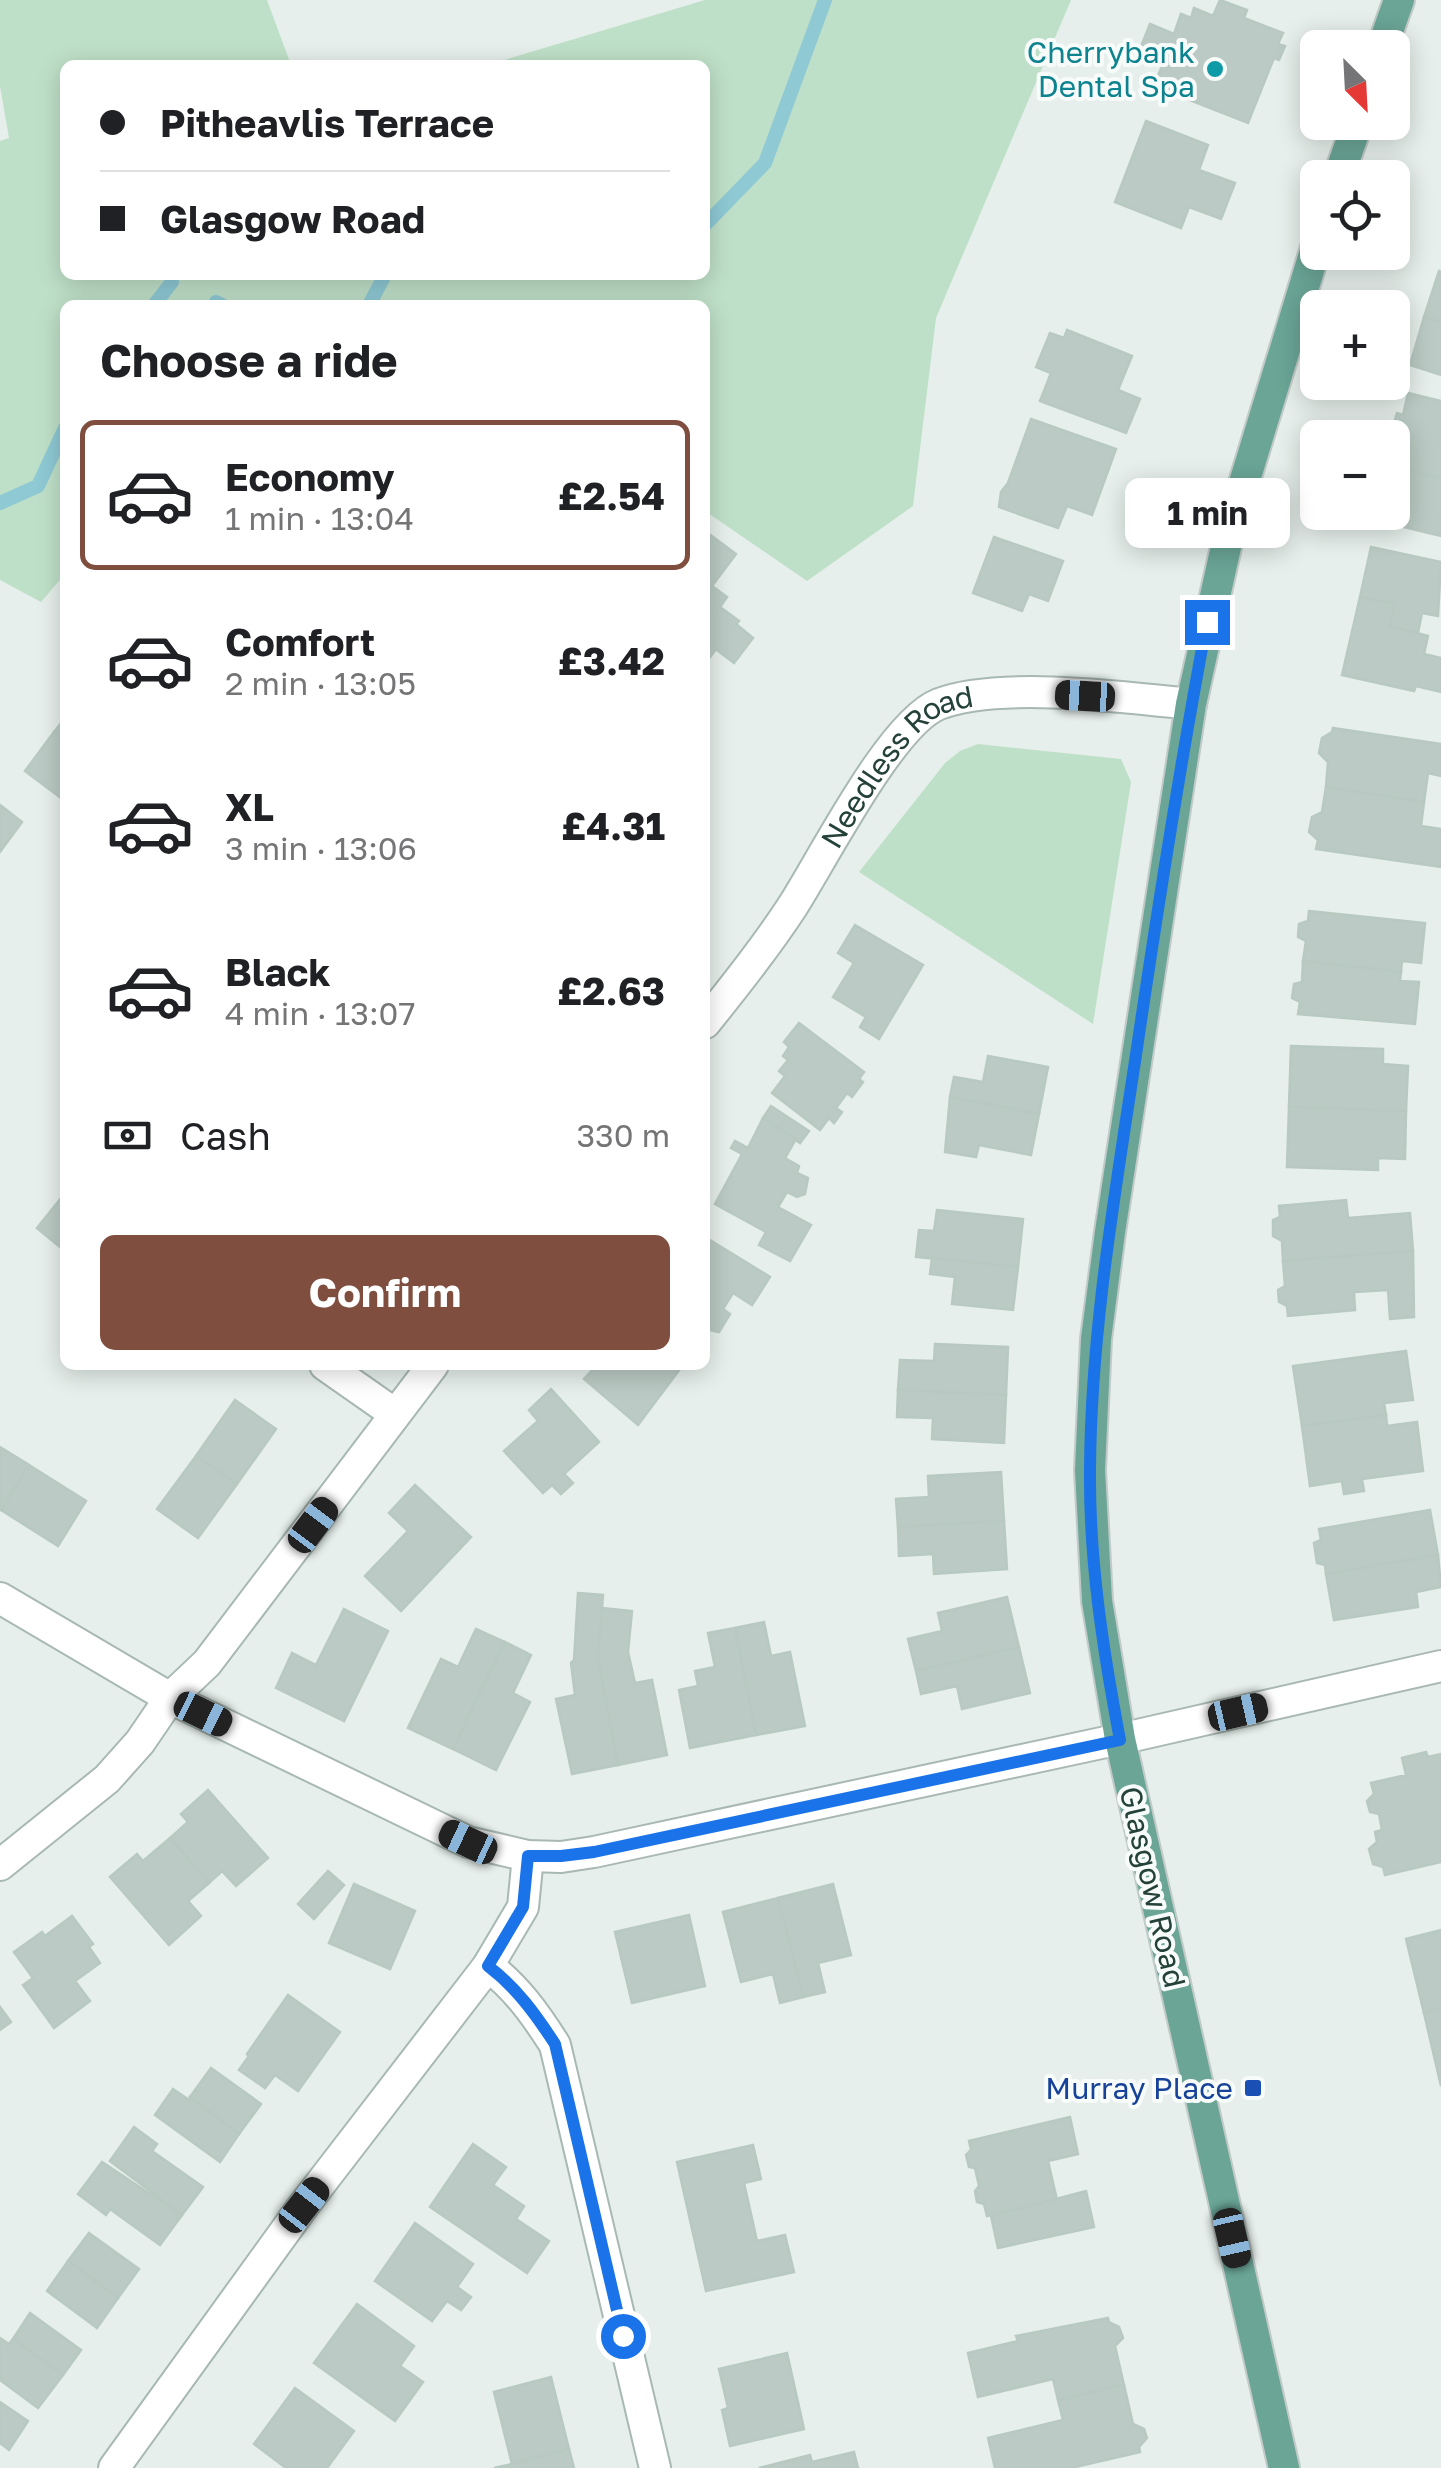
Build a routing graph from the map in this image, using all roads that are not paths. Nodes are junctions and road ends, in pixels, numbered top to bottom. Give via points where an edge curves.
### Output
1 (1399, 0) edge
2 (1388, 30) edge
3 (1309, 270) edge
4 (1190, 704) junction
5 (710, 1016) edge
6 (333, 1370) edge
7 (429, 1370) edge
8 (395, 1414) junction
9 (0, 1598) edge
10 (1441, 1666) edge
11 (170, 1698) junction
12 (1120, 1740) junction
13 (528, 1856) junction
14 (0, 1865) edge
15 (488, 1966) junction
16 (114, 2468) edge
17 (655, 2468) edge
18 (1284, 2468) edge

1 - 2 main road
3 - 4 main road, Glasgow Road via 1230,529
4 - 5 street, Needless Road via 1006,693 936,705 888,751 790,910
4 - 12 main road, Glasgow Road via 1095,1354 1092,1532
6 - 8 street
7 - 8 street
8 - 11 street via 207,1662
9 - 11 street
10 - 12 street
11 - 13 street via 468,1842
11 - 14 street via 108,1779
12 - 13 street via 594,1852
12 - 18 main road, Glasgow Road
13 - 15 street via 523,1907
15 - 16 street
15 - 17 street via 532,2008 555,2044

